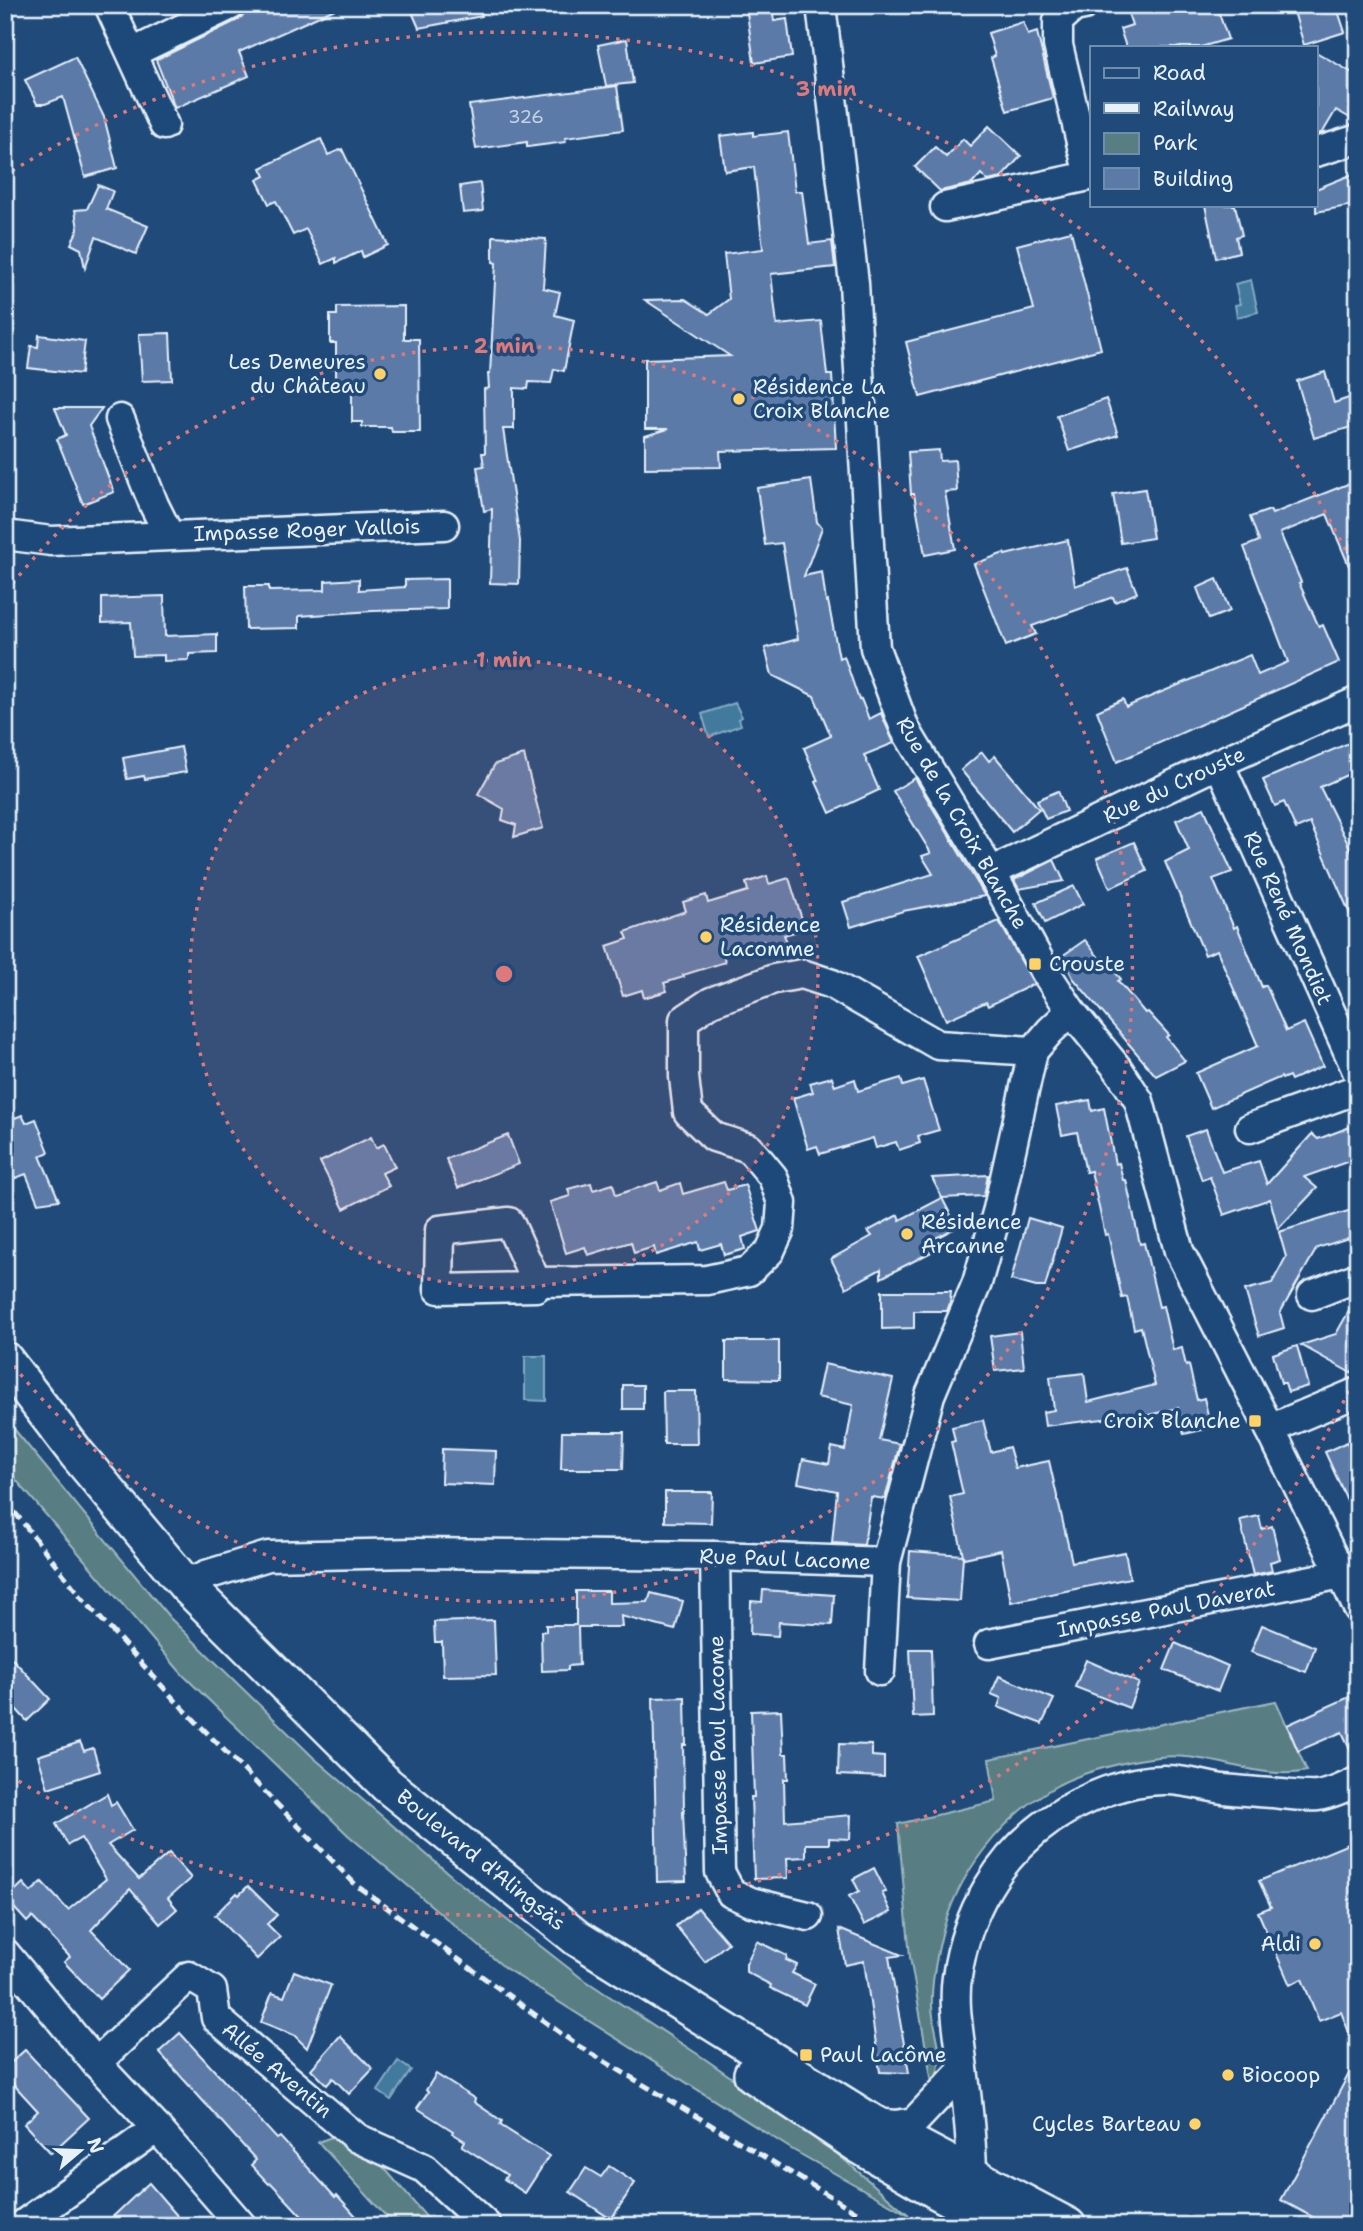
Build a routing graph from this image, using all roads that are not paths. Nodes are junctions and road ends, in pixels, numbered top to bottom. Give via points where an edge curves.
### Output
1 (109, 5) edge
2 (231, 5) edge
3 (821, 5) edge
4 (1084, 5) edge
5 (132, 53) junction
6 (164, 124) dead end
7 (1358, 139) edge
8 (1318, 151) edge
9 (1090, 176) edge
10 (946, 206) dead end
11 (120, 419) dead end
12 (444, 525) dead end
13 (5, 535) edge
14 (169, 535) junction
15 (1358, 701) edge
16 (1219, 763) junction
17 (992, 872) junction
18 (1071, 1011) junction
19 (1033, 1051) junction
20 (1358, 1073) edge
21 (1358, 1089) edge
22 (1250, 1128) dead end
23 (1358, 1277) edge
24 (536, 1282) dead end
25 (1312, 1295) dead end
26 (5, 1360) edge
27 (1358, 1392) edge
28 (5, 1396) edge
29 (1270, 1429) junction
30 (715, 1556) junction
31 (886, 1562) junction
32 (1342, 1574) junction
33 (186, 1586) junction
34 (1358, 1608) edge
35 (989, 1644) dead end
36 (880, 1671) dead end
37 (1358, 1781) edge
38 (808, 1916) dead end
39 (5, 1953) edge
40 (96, 2063) junction
41 (963, 2070) junction
42 (873, 2123) junction
43 (157, 2128) junction
44 (973, 2174) junction
45 (963, 2220) edge
46 (21, 2226) edge
47 (242, 2226) edge
48 (486, 2226) edge
49 (1003, 2226) edge
50 (1068, 2226) edge

1 - 5 street
2 - 5 street
3 - 17 street, Rue de la Croix Blanche via 854,283 875,648 905,729
4 - 9 street via 1074,7 1058,21 1058,44
5 - 6 street
7 - 8 street
9 - 10 street
11 - 14 street, Impasse Roger Vallois
12 - 14 street, Impasse Roger Vallois
13 - 14 street, Impasse Roger Vallois via 51,541
15 - 16 street, Rue du Crouste
16 - 17 street, Rue du Crouste
16 - 20 street, Rue René Mondiet
17 - 18 street, Rue de la Croix Blanche
18 - 19 street, Rue Paul Lacome
18 - 29 street, Rue de la Croix Blanche via 1139,1101 1179,1251
19 - 24 street via 938,1045 832,984 802,974 711,1002 684,1020 688,1112 715,1137 749,1148 773,1177 782,1203 780,1229 770,1251 749,1271 707,1280
19 - 31 street, Rue Paul Lacome via 977,1283 930,1395
21 - 22 street
23 - 25 street
26 - 33 main road, Boulevard d'Alingsäs
27 - 29 street
28 - 45 main road, Boulevard d'Alingsäs via 181,1609 384,1806 567,1952 860,2146 935,2190
29 - 32 street, Rue de la Croix Blanche
30 - 31 street, Rue Paul Lacome
30 - 33 street, Rue Paul Lacome via 268,1556
30 - 38 street, Impasse Paul Lacome via 720,1872 731,1893
31 - 36 street
32 - 34 street, Rue de la Croix Blanche
32 - 35 street, Impasse Paul Daverat
33 - 42 main road, Boulevard d'Alingsäs via 387,1784 577,1938
37 - 41 street via 1318,1796 1165,1780 1133,1784 1067,1809 1034,1831 997,1870 967,1930 956,1979
39 - 40 street
40 - 43 street
40 - 48 street, Allée Aventin via 188,1976 212,1990 216,2018 357,2138 424,2168
41 - 42 street via 914,2122
41 - 44 street
42 - 44 main road, Boulevard d'Alingsäs
43 - 46 street
43 - 47 street
44 - 45 street
44 - 50 main road, Boulevard d'Alingsäs
45 - 49 main road, Boulevard d'Alingsäs

